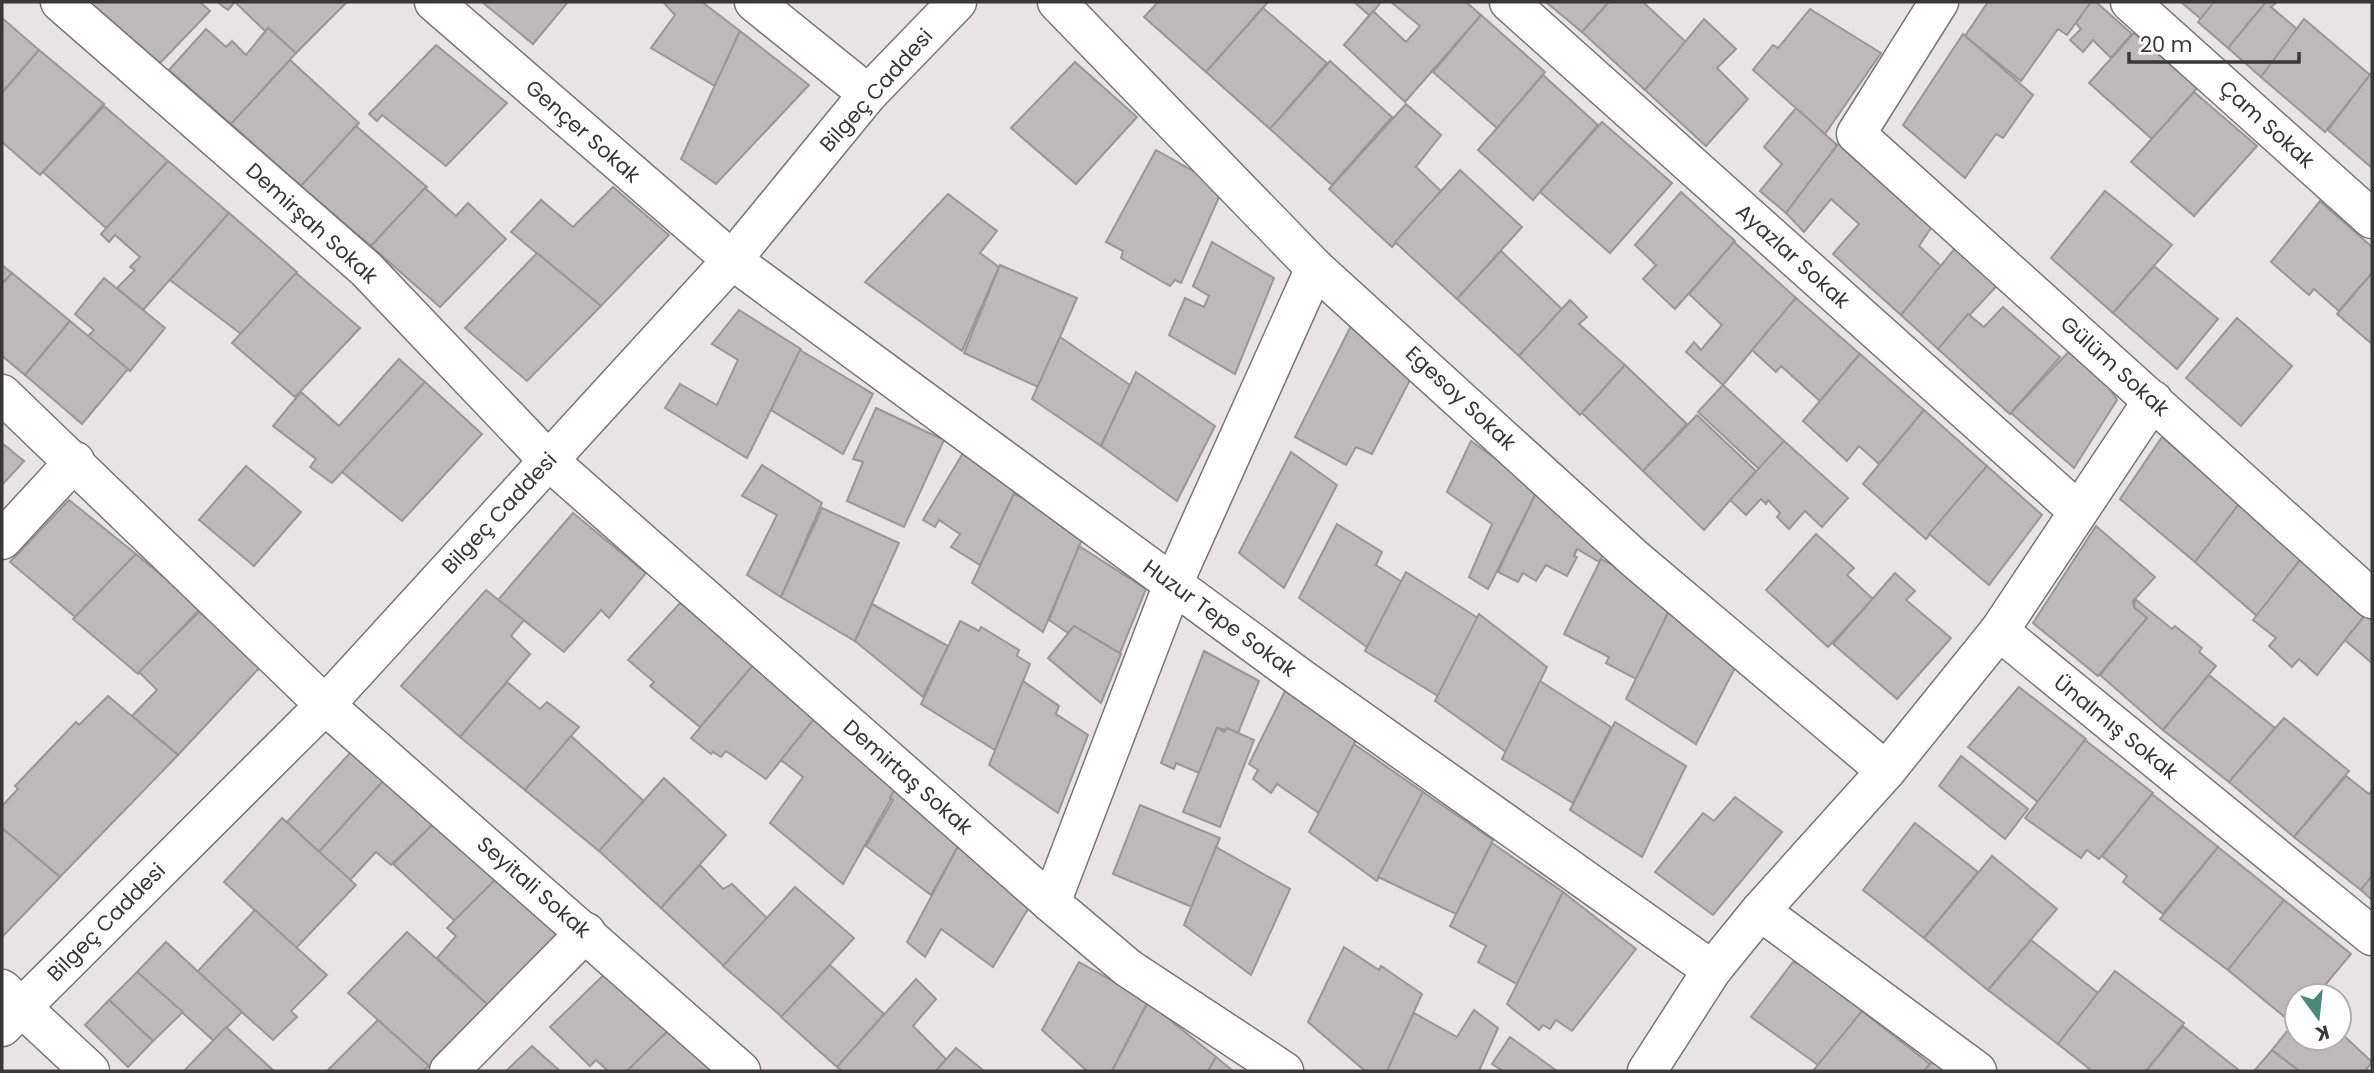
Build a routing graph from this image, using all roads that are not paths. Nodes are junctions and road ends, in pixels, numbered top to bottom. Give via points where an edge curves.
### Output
1 (60, 2) edge
2 (434, 2) edge
3 (754, 2) edge
4 (957, 2) edge
5 (1057, 2) edge
6 (1508, 2) edge
7 (1939, 2) edge
8 (2130, 2) edge
9 (868, 94) junction
10 (2372, 219) edge
11 (732, 260) junction
12 (1315, 268) junction
13 (2, 394) edge
14 (2153, 400) junction
15 (548, 460) junction
16 (75, 461) junction
17 (2078, 511) junction
18 (2, 540) edge
19 (1173, 584) junction
20 (2372, 599) edge
21 (1999, 631) junction
22 (325, 705) junction
23 (1886, 771) junction
24 (1051, 903) junction
25 (1760, 911) junction
26 (586, 932) junction
27 (2372, 936) edge
28 (1712, 970) junction
29 (8, 1007) edge
30 (90, 1071) edge
31 (449, 1071) edge
32 (741, 1071) edge
33 (1284, 1071) edge
34 (1647, 1071) edge
35 (1977, 1071) edge

1 - 15 street, Demirşah Sokak via 366,269
2 - 11 street, Gençer Sokak
3 - 9 street
4 - 9 street, Bilgeç Caddesi
5 - 12 street, Egesoy Sokak
6 - 17 street, Ayazlar Sokak
7 - 14 street, Gülüm Sokak via 1856,134
8 - 10 street, Çam Sokak
9 - 11 street, Bilgeç Caddesi
11 - 15 street, Bilgeç Caddesi
11 - 19 street, Huzur Tepe Sokak
12 - 19 street
12 - 23 street, Egesoy Sokak via 1635,559
13 - 16 street, Seyitali Sokak
14 - 17 street
14 - 20 street, Gülüm Sokak
15 - 22 street, Bilgeç Caddesi
15 - 24 street, Demirtaş Sokak
16 - 18 street
16 - 22 street, Seyitali Sokak
17 - 21 street
19 - 24 street
19 - 28 street, Huzur Tepe Sokak
21 - 23 street
21 - 27 street, Ünalmış Sokak
22 - 26 street, Seyitali Sokak
22 - 29 street, Bilgeç Caddesi
23 - 25 street
24 - 33 street, Demirtaş Sokak via 1128,968
25 - 28 street
25 - 35 street
26 - 31 street
26 - 32 street, Seyitali Sokak
28 - 34 street
29 - 30 street

